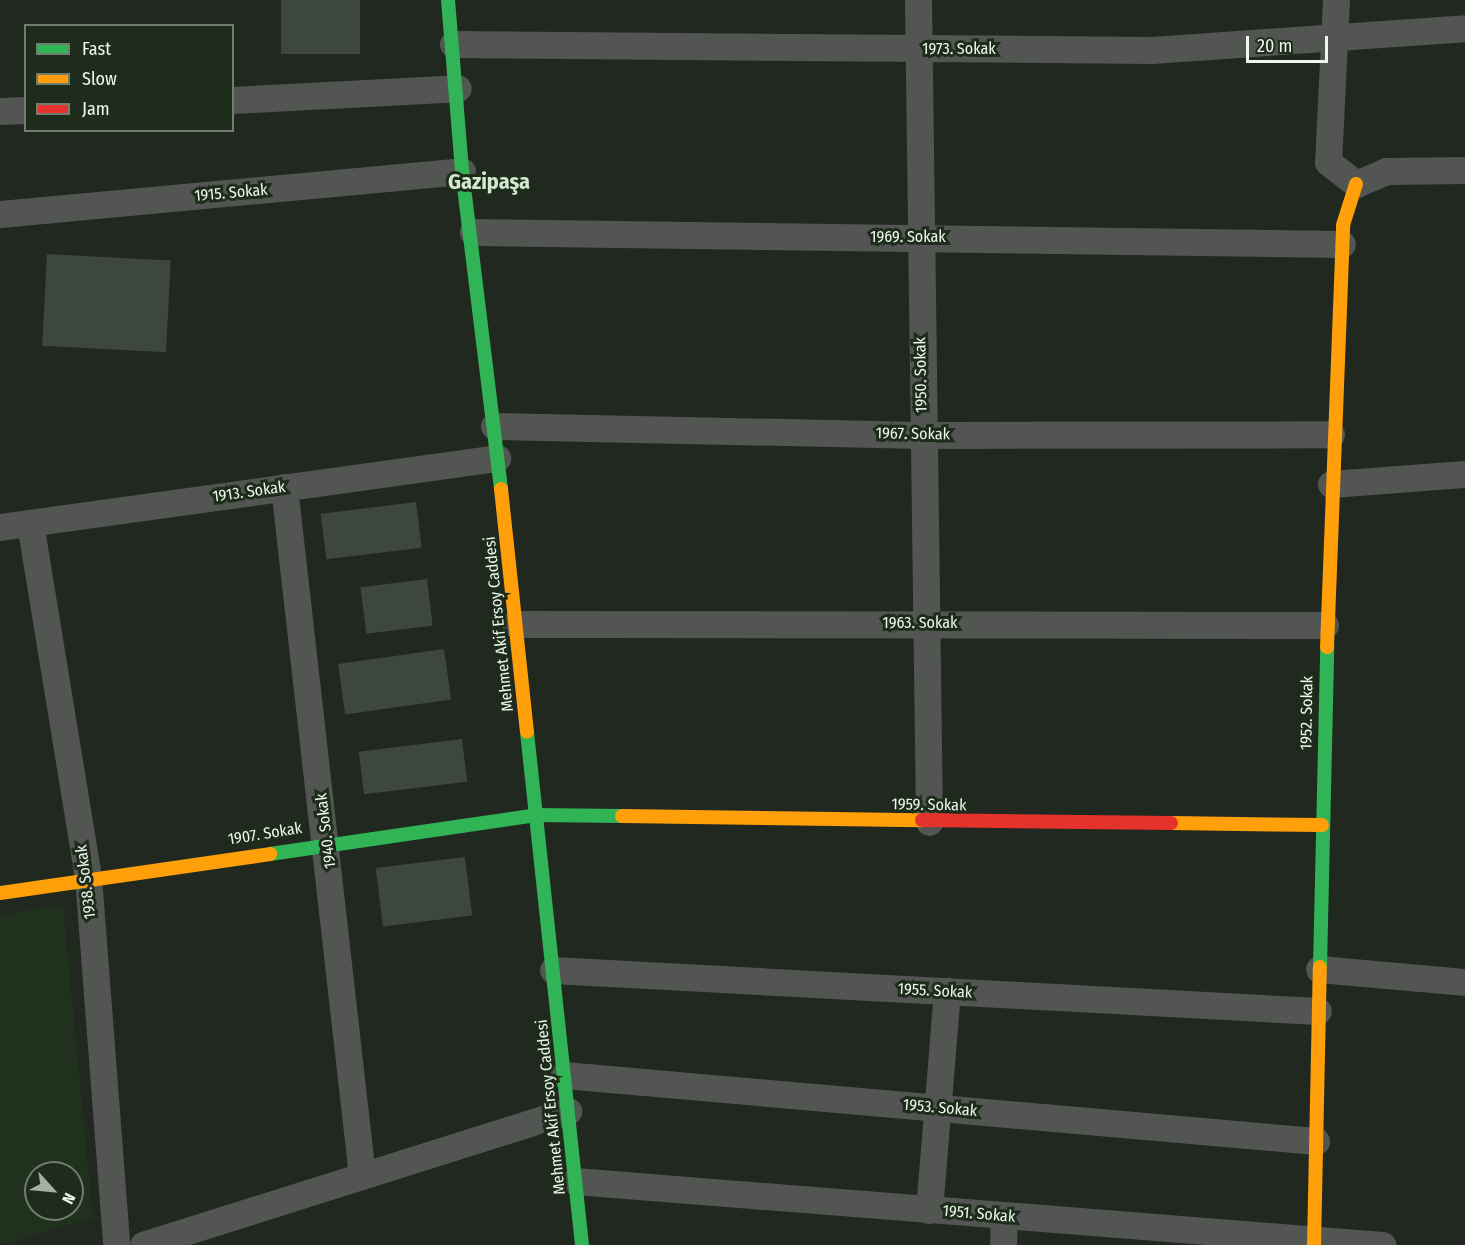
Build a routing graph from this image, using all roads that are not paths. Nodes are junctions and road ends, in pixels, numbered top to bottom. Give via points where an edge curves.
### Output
1 (448, 0) edge
2 (918, 0) edge
3 (1336, 0) edge
4 (1465, 28) edge
5 (1335, 38) junction
6 (453, 44) junction
7 (917, 49) junction
8 (458, 88) junction
9 (234, 100) edge
10 (24, 110) edge
11 (0, 111) edge
12 (1465, 170) edge
13 (462, 171) junction
14 (1356, 184) junction
15 (0, 214) edge
16 (473, 232) junction
17 (919, 237) junction
18 (1342, 244) junction
19 (494, 426) junction
20 (1331, 434) junction
21 (922, 435) junction
22 (497, 458) junction
23 (1465, 474) edge
24 (1331, 484) junction
25 (284, 488) junction
26 (30, 523) junction
27 (0, 527) edge
28 (926, 622) junction
29 (515, 624) junction
30 (1325, 626) junction
31 (536, 815) junction
32 (929, 822) junction
33 (1322, 825) junction
34 (328, 841) junction
35 (88, 877) junction
36 (0, 893) edge
37 (1319, 969) junction
38 (553, 970) junction
39 (1465, 982) edge
40 (947, 991) junction
41 (1318, 1011) junction
42 (564, 1075) junction
43 (937, 1108) junction
44 (568, 1111) junction
45 (1316, 1141) junction
46 (362, 1176) junction
47 (575, 1181) junction
48 (929, 1210) junction
49 (1004, 1216) junction
50 (1314, 1243) edge
51 (116, 1245) edge
52 (143, 1245) edge
53 (582, 1245) edge
54 (1003, 1245) edge
55 (1382, 1245) edge

1 - 6 street, Mehmet Akif Ersoy Caddesi
2 - 7 street, 1950. Sokak
3 - 5 street
4 - 5 street, 1973. Sokak
5 - 7 street, 1973. Sokak via 1152,50
5 - 14 street via 1328,162
6 - 7 street, 1973. Sokak
6 - 8 street, Mehmet Akif Ersoy Caddesi
7 - 17 street, 1950. Sokak
8 - 9 street
8 - 13 street, Mehmet Akif Ersoy Caddesi
10 - 11 street
12 - 14 street via 1386,171
13 - 15 street, 1915. Sokak
13 - 16 street, Mehmet Akif Ersoy Caddesi
14 - 18 street, 1952. Sokak
16 - 17 street, 1969. Sokak
16 - 19 street, Mehmet Akif Ersoy Caddesi
17 - 18 street, 1969. Sokak
17 - 21 street, 1950. Sokak
18 - 20 street, 1952. Sokak
19 - 21 street, 1967. Sokak
19 - 22 street, Mehmet Akif Ersoy Caddesi
20 - 21 street, 1967. Sokak
20 - 24 street, 1952. Sokak
21 - 28 street, 1950. Sokak
22 - 25 street, 1913. Sokak
22 - 29 street, Mehmet Akif Ersoy Caddesi
23 - 24 street
24 - 30 street, 1952. Sokak
25 - 26 street, 1913. Sokak
25 - 34 street, 1940. Sokak
26 - 27 street, 1913. Sokak
26 - 35 street, 1938. Sokak
28 - 29 street, 1963. Sokak
28 - 30 street, 1963. Sokak
28 - 32 street, 1950. Sokak
29 - 31 street, Mehmet Akif Ersoy Caddesi
30 - 33 street, 1952. Sokak
31 - 32 street, 1959. Sokak
31 - 34 street, 1907. Sokak
31 - 38 street, Mehmet Akif Ersoy Caddesi
32 - 33 street, 1959. Sokak
33 - 37 street, 1952. Sokak
34 - 35 street, 1907. Sokak
34 - 46 street, 1940. Sokak
35 - 36 street, 1907. Sokak
35 - 51 street, 1938. Sokak
37 - 39 street
37 - 41 street, 1952. Sokak
38 - 40 street, 1955. Sokak
38 - 42 street, Mehmet Akif Ersoy Caddesi
40 - 41 street, 1955. Sokak
40 - 43 street
41 - 45 street, 1952. Sokak
42 - 43 street, 1953. Sokak
42 - 44 street, Mehmet Akif Ersoy Caddesi
43 - 45 street, 1953. Sokak
43 - 48 street
44 - 46 street
44 - 47 street, Mehmet Akif Ersoy Caddesi
45 - 50 street, 1952. Sokak
46 - 52 street
47 - 48 street, 1951. Sokak
47 - 53 street, Mehmet Akif Ersoy Caddesi
48 - 49 street, 1951. Sokak
49 - 50 street, 1951. Sokak
49 - 54 street
50 - 55 street, 1951. Sokak

